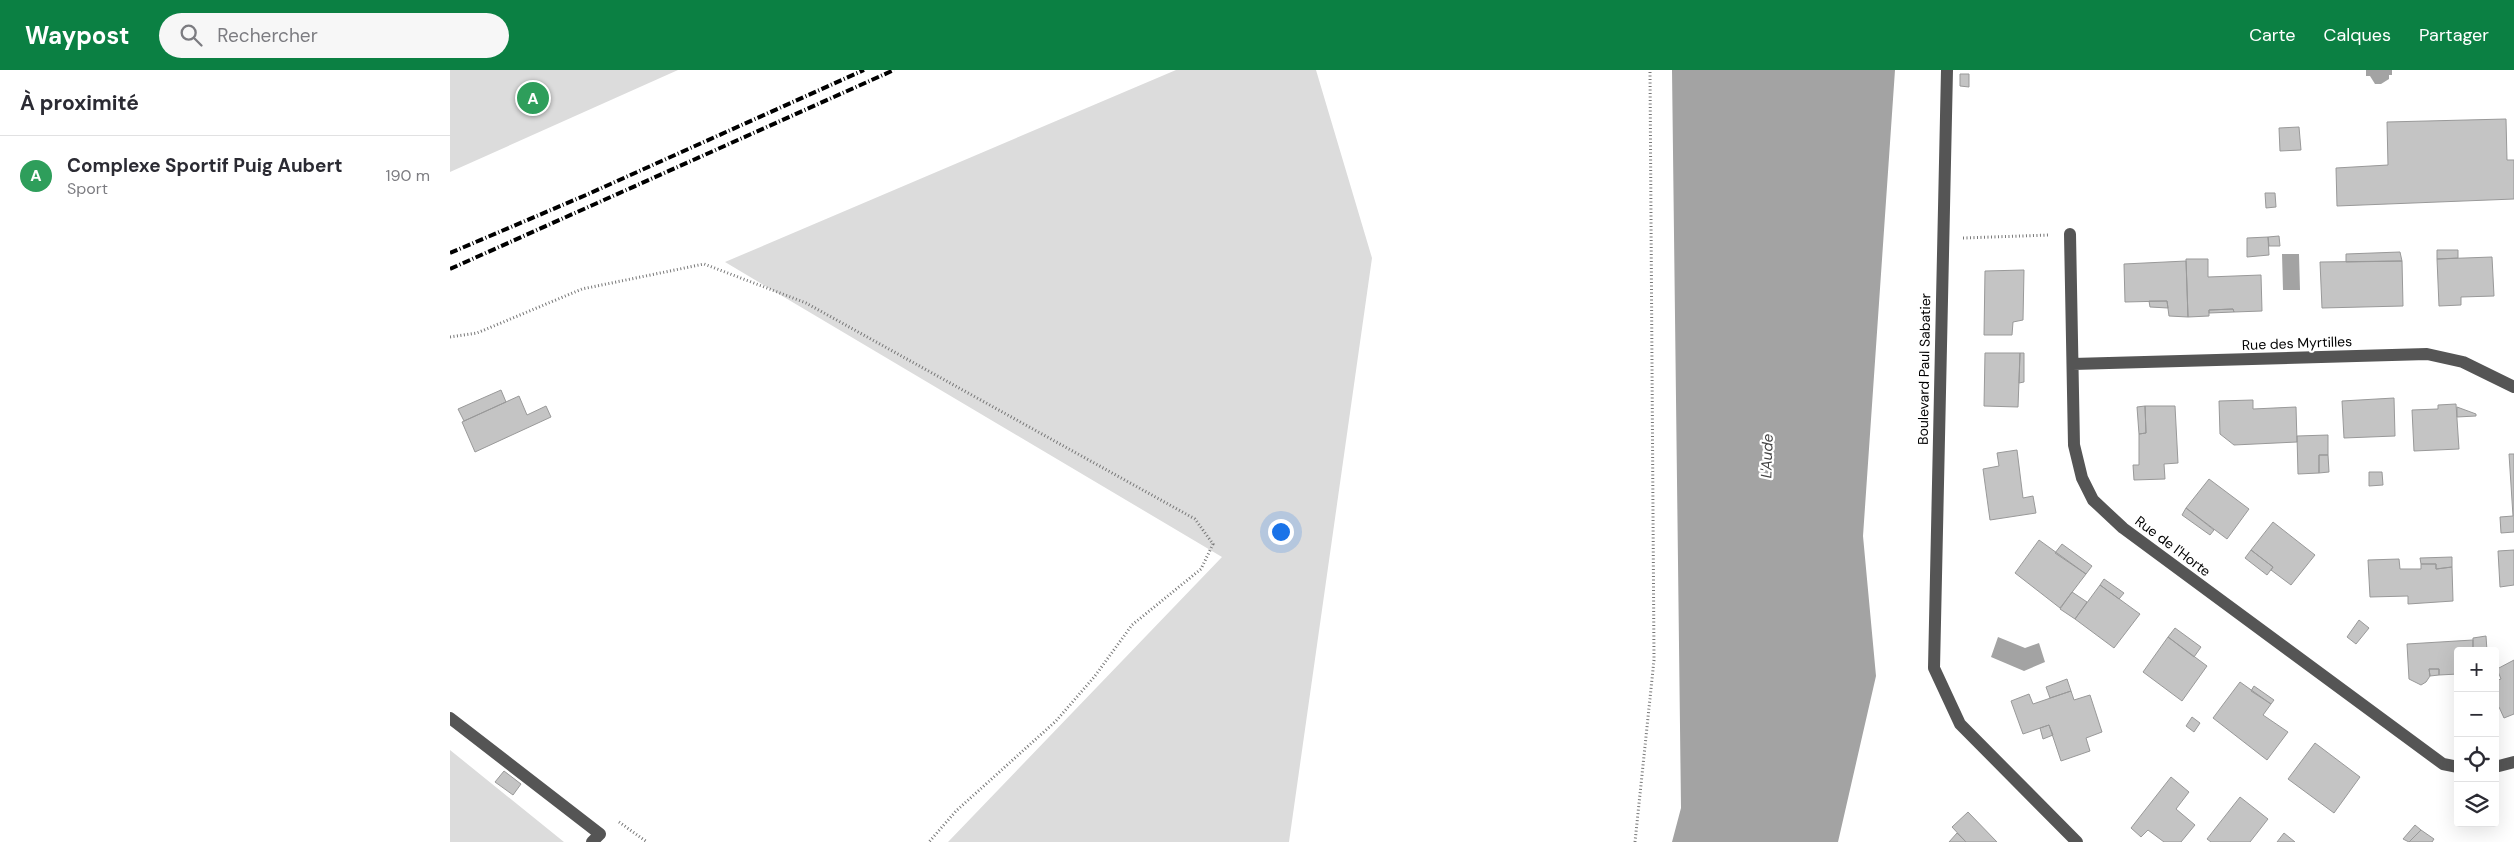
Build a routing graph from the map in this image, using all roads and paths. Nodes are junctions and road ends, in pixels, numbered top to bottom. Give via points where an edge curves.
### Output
1 (1650, 70) edge
2 (1946, 70) edge
3 (2070, 234) joint
4 (1943, 239) junction
5 (450, 337) edge
6 (2073, 364) junction
7 (2514, 387) edge
8 (450, 718) edge
9 (2514, 762) edge
10 (2454, 766) edge
11 (2499, 766) edge
12 (592, 842) edge
13 (929, 842) edge
14 (1635, 842) edge
15 (2076, 842) edge

1 - 14 path via 1654,660
2 - 4 street, Boulevard Paul Sabatier
3 - 4 path
3 - 6 street, Rue de l'Horte
4 - 15 street, Boulevard Paul Sabatier via 1934,668 1960,724
5 - 13 path via 477,333 582,289 704,264 806,303 1195,519 1213,544 1201,569 1132,625 1095,676 1056,721 956,811
6 - 7 street, Rue des Myrtilles via 2427,354 2463,362
6 - 10 street, Rue de l'Horte via 2074,445 2082,478 2093,500 2123,528 2443,764
8 - 12 street via 600,834
9 - 11 street

